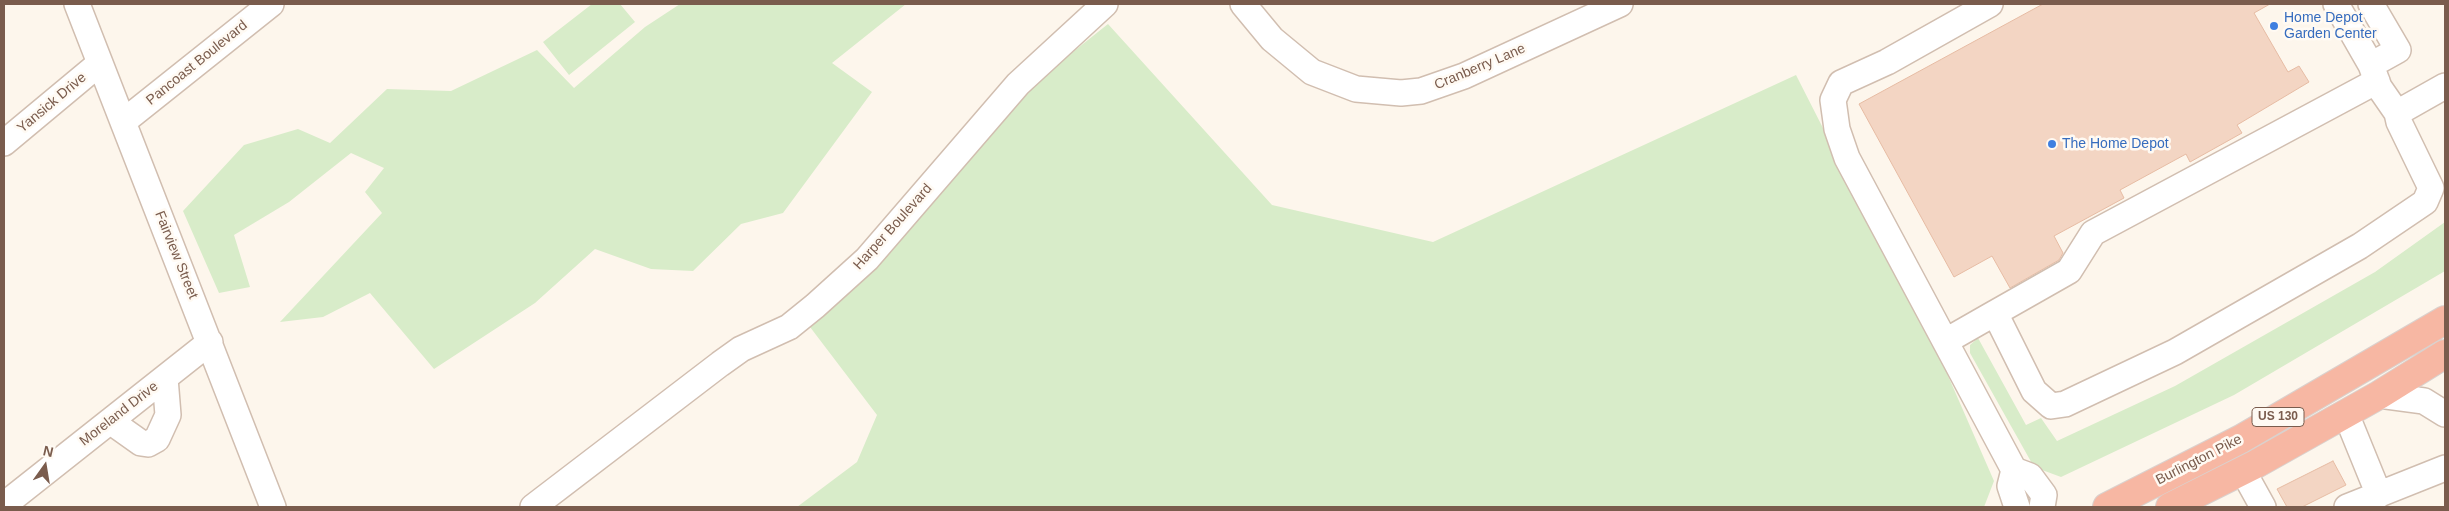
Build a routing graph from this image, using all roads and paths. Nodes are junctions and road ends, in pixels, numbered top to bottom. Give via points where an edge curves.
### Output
1 (77, 4) edge
2 (271, 4) edge
3 (1105, 4) edge
4 (1243, 4) edge
5 (1620, 4) edge
6 (1990, 4) edge
7 (2376, 5) edge
8 (2342, 14) edge
9 (100, 63) junction
10 (2374, 73) junction
11 (2445, 86) edge
12 (2397, 113) junction
13 (123, 122) junction
14 (4, 143) edge
15 (1995, 313) junction
16 (2445, 320) edge
17 (1946, 341) junction
18 (210, 342) junction
19 (2445, 354) edge
20 (2445, 368) edge
21 (165, 378) junction
22 (2379, 395) junction
23 (2346, 414) junction
24 (2445, 414) edge
25 (110, 421) junction
26 (2445, 468) edge
27 (2014, 470) junction
28 (2243, 471) junction
29 (2379, 495) junction
30 (4, 505) edge
31 (273, 507) edge
32 (533, 507) edge
33 (2017, 507) edge
34 (2042, 507) edge
35 (2107, 507) edge
36 (2172, 507) edge
37 (2263, 507) edge
38 (2347, 507) edge

1 - 9 street, Fairview Street
2 - 13 street, Pancoast Boulevard
3 - 32 street, Harper Boulevard via 1018,84 867,259 815,306 789,327 741,349
4 - 5 street, Cranberry Lane via 1272,40 1312,72 1356,89 1401,93 1421,91 1464,76
6 - 17 street via 1886,62 1841,83 1833,100 1837,129 1847,158
7 - 8 street
7 - 10 street via 2398,50
8 - 10 street
9 - 13 street, Fairview Street
9 - 14 street, Yansick Drive
10 - 12 street
10 - 15 street via 2093,233 2069,271
11 - 12 street
12 - 15 street via 2431,188 2425,202 2360,246 2145,366 2065,404 2051,406 2034,391
13 - 18 street, Fairview Street
15 - 17 street
16 - 35 highway, Burlington Pike / US 130 via 2241,439
17 - 27 street
18 - 21 street, Moreland Drive
18 - 31 street, Fairview Street
19 - 22 highway, Burlington Pike / US 130
20 - 22 highway
21 - 25 street, Moreland Drive
21 - 25 street via 168,415 157,439 148,444 141,443
22 - 23 highway, Burlington Pike / US 130
22 - 24 street via 2424,401
23 - 28 highway, Burlington Pike / US 130
23 - 29 street
25 - 30 street, Moreland Drive
26 - 29 street
27 - 33 street via 2010,486
27 - 34 street via 2030,476 2044,494
28 - 36 highway, Burlington Pike / US 130
28 - 37 street
29 - 38 street

